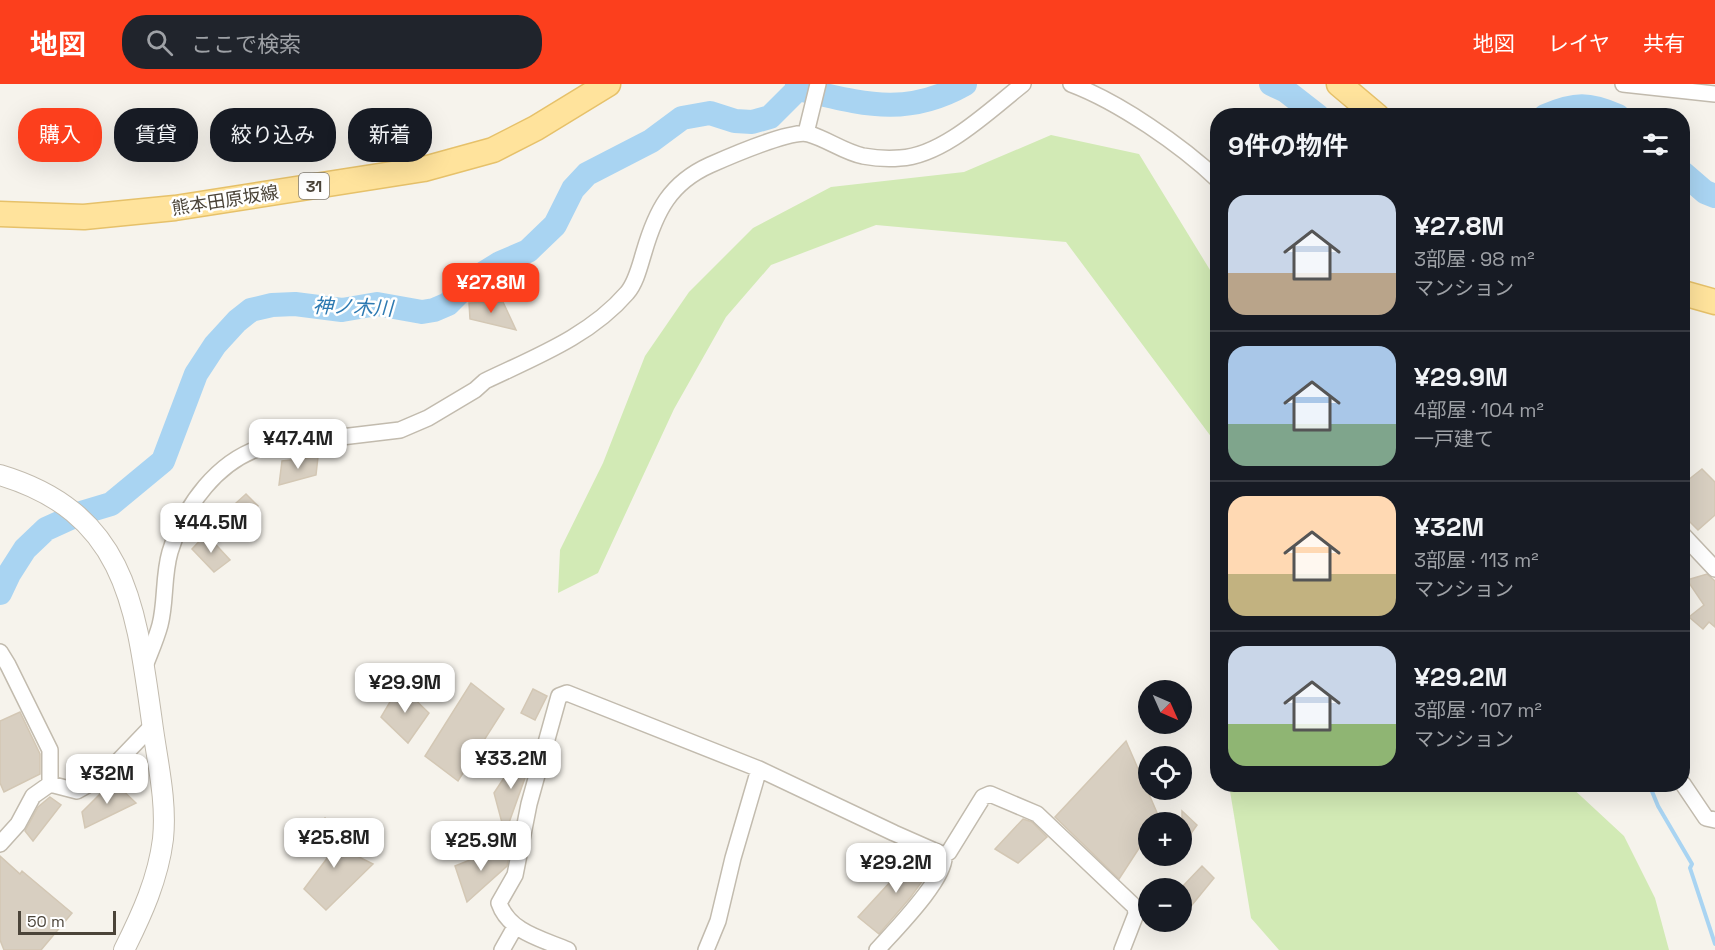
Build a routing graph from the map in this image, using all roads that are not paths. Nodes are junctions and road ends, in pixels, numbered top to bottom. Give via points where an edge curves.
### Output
1 (608, 84) edge
2 (818, 84) edge
3 (1023, 84) edge
4 (1071, 84) edge
5 (1339, 84) edge
6 (1623, 84) edge
7 (1715, 94) edge
8 (1368, 108) edge
9 (806, 133) junction
10 (1210, 173) edge
11 (0, 214) edge
12 (1690, 295) edge
13 (1715, 302) edge
14 (0, 475) edge
15 (1690, 542) edge
16 (1715, 569) edge
17 (0, 652) edge
18 (144, 669) junction
19 (152, 726) junction
20 (759, 769) junction
21 (50, 784) junction
22 (1688, 792) edge
23 (1715, 820) edge
24 (0, 844) edge
25 (944, 855) junction
26 (515, 927) junction
27 (124, 950) edge
28 (502, 950) edge
29 (568, 950) edge
30 (706, 950) edge
31 (877, 950) edge
32 (1122, 950) edge

1 - 11 main road, 熊本田原坂線 / 31 via 493,150 424,169 163,209 84,217
2 - 9 street
3 - 9 street via 961,133 927,151 901,158 863,156
4 - 10 street via 1091,92 1178,146
5 - 8 main road
6 - 7 street
9 - 18 street via 770,141 686,177 669,194 629,292 600,320 568,340 485,381 428,418 400,430 266,446 235,459 196,499 181,525 170,552 160,623
12 - 13 main road
14 - 18 street via 30,484 57,499 110,554 130,599
15 - 16 street
17 - 21 street via 50,750
18 - 19 street
19 - 21 street via 104,776 78,791
19 - 27 street via 163,795 163,838 156,878
20 - 25 street
20 - 26 street via 567,693 559,696 529,804 515,875 499,903 502,913
20 - 30 street via 718,921
21 - 24 street via 33,796 18,824
22 - 23 street via 1706,818
25 - 31 street via 937,879
25 - 32 street via 983,797 990,794 1037,814 1135,907
26 - 28 street
26 - 29 street

